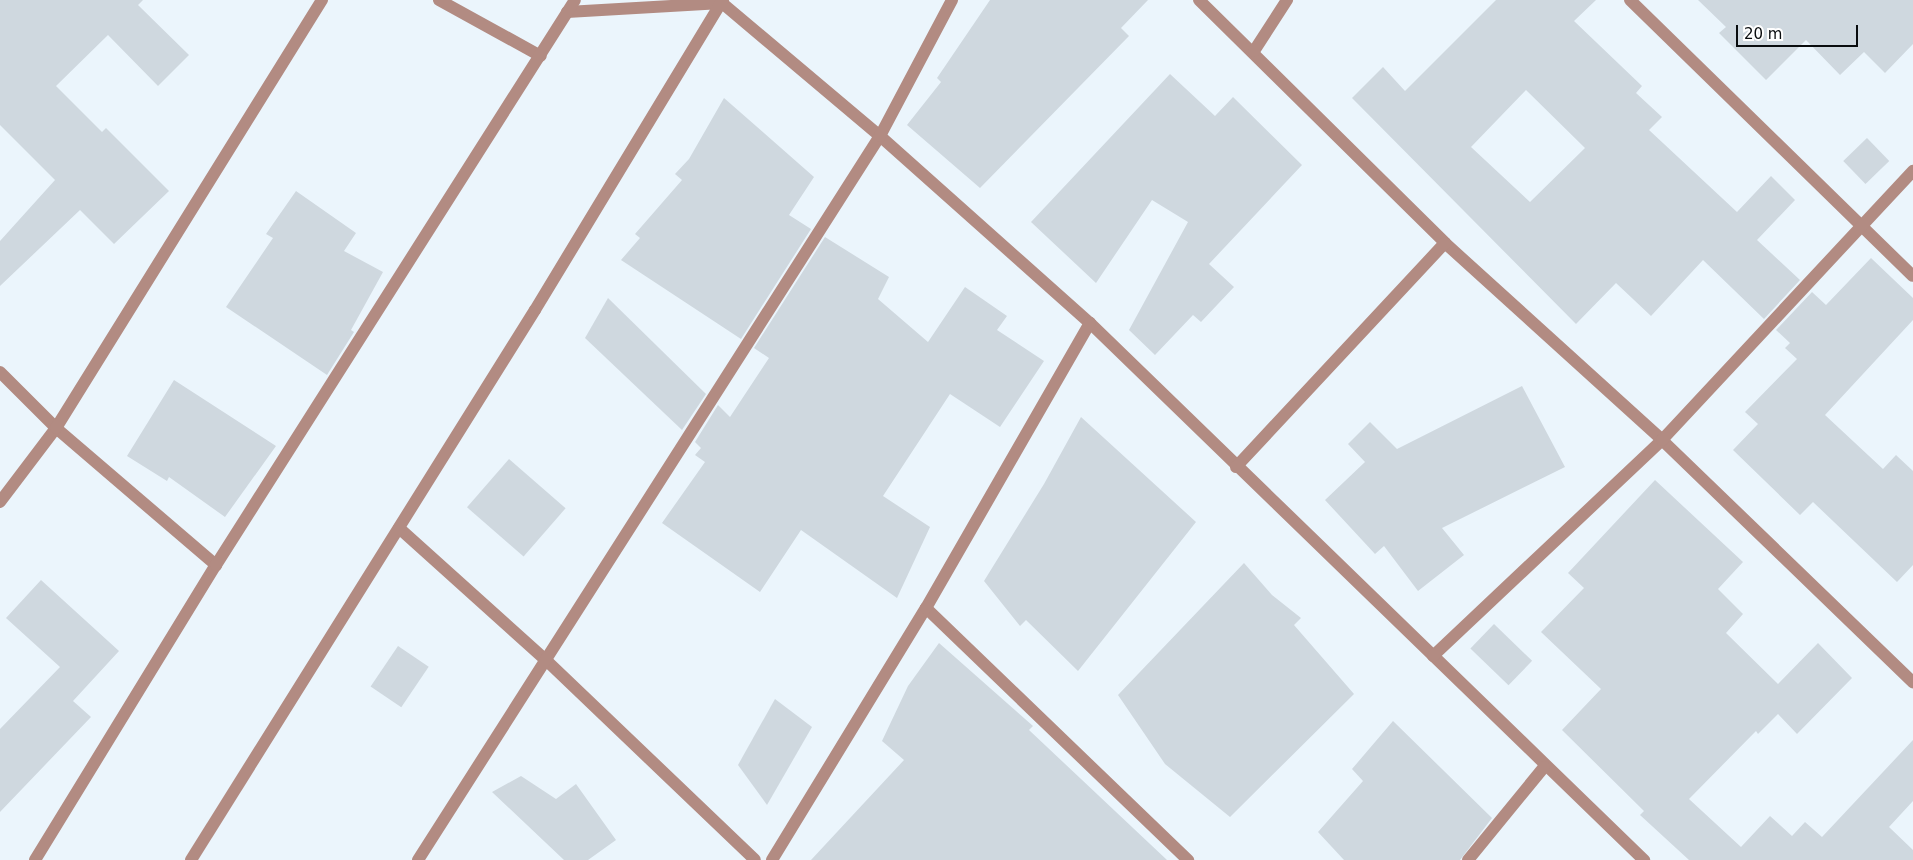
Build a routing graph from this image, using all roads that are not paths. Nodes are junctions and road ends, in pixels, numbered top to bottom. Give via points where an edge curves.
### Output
1 (322, 0) edge
2 (439, 0) edge
3 (575, 0) edge
4 (952, 0) edge
5 (1200, 0) edge
6 (1287, 0) edge
7 (1630, 0) edge
8 (722, 2) edge
9 (567, 12) junction
10 (1254, 51) junction
11 (541, 56) junction
12 (880, 136) junction
13 (1913, 171) edge
14 (1861, 224) junction
15 (1445, 243) junction
16 (1913, 276) edge
17 (1090, 323) junction
18 (0, 372) edge
19 (56, 428) junction
20 (1662, 440) junction
21 (1236, 467) junction
22 (0, 502) edge
23 (398, 528) junction
24 (216, 565) junction
25 (926, 608) junction
26 (1433, 656) junction
27 (548, 662) junction
28 (1913, 682) edge
29 (1544, 767) junction
30 (34, 860) edge
31 (191, 860) edge
32 (418, 860) edge
33 (755, 860) edge
34 (772, 860) edge
35 (1188, 860) edge
36 (1468, 860) edge
37 (1644, 860) edge

1 - 19 street
2 - 11 street
3 - 9 street
4 - 12 street
5 - 10 street
6 - 10 street
7 - 14 street
8 - 9 street
8 - 12 street
8 - 23 street
9 - 11 street
10 - 15 street
11 - 24 street
12 - 17 street
12 - 27 street
13 - 14 street
14 - 16 street
14 - 20 street
15 - 20 street
15 - 21 street
17 - 21 street
17 - 25 street
18 - 19 street
19 - 22 street
19 - 24 street
20 - 26 street
20 - 28 street
21 - 26 street
23 - 27 street
23 - 31 street
24 - 30 street
25 - 34 street
25 - 35 street
26 - 29 street
27 - 32 street
27 - 33 street
29 - 36 street
29 - 37 street

